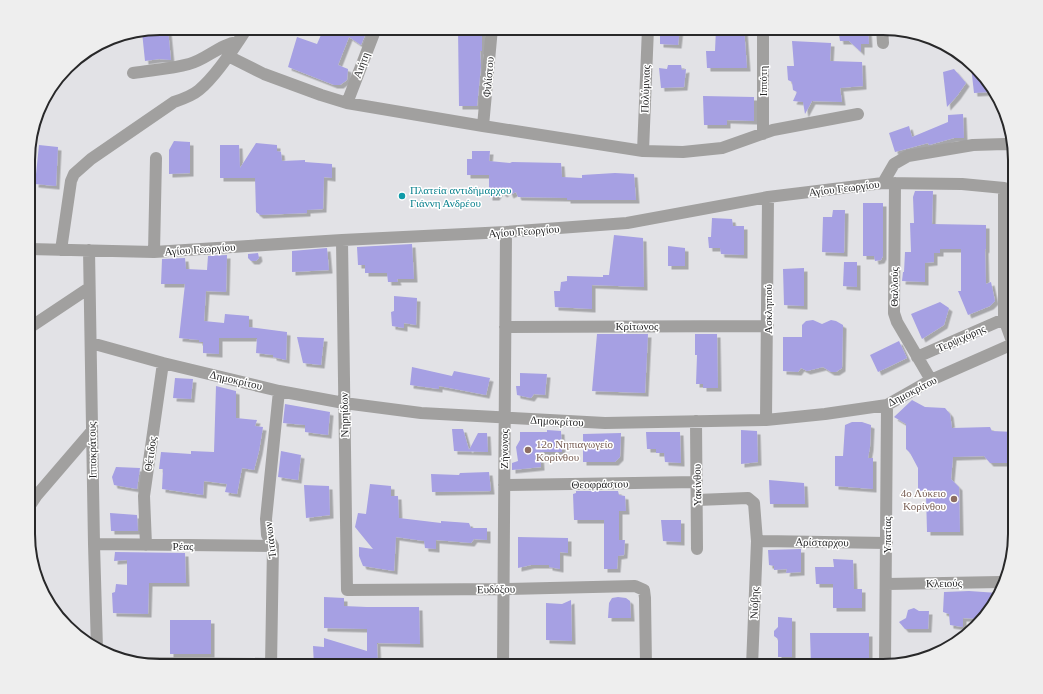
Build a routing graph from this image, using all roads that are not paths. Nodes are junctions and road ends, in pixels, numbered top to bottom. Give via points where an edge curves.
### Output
1 (243, 35) edge
2 (373, 35) edge
3 (491, 35) edge
4 (648, 35) edge
5 (763, 35) edge
6 (882, 35) edge
7 (238, 42) junction
8 (883, 43) dead end
9 (228, 56) junction
10 (133, 73) dead end
11 (347, 103) junction
12 (858, 114) dead end
13 (483, 126) junction
14 (763, 134) junction
15 (1007, 144) edge
16 (643, 151) junction
17 (156, 158) dead end
18 (889, 183) junction
19 (1008, 189) edge
20 (768, 197) junction
21 (506, 232) junction
22 (1008, 232) edge
23 (342, 240) junction
24 (35, 249) edge
25 (60, 250) junction
26 (89, 250) junction
27 (154, 252) junction
28 (89, 288) junction
29 (1004, 319) junction
30 (35, 324) edge
31 (768, 326) junction
32 (505, 327) junction
33 (1008, 329) edge
34 (92, 343) junction
35 (1008, 346) edge
36 (917, 357) junction
37 (163, 363) junction
38 (931, 380) junction
39 (279, 391) junction
40 (344, 402) junction
41 (887, 405) junction
42 (504, 419) junction
43 (766, 420) junction
44 (696, 422) junction
45 (92, 431) junction
46 (697, 482) junction
47 (504, 485) junction
48 (35, 498) edge
49 (697, 500) junction
50 (756, 541) junction
51 (887, 543) junction
52 (94, 544) junction
53 (146, 545) junction
54 (273, 546) junction
55 (697, 549) dead end
56 (998, 582) edge
57 (887, 584) junction
58 (503, 589) junction
59 (347, 590) joint
60 (97, 642) edge
61 (271, 659) edge
62 (503, 659) edge
63 (646, 659) edge
64 (752, 659) edge
65 (886, 659) edge

1 - 7 street
2 - 11 street, Αιήτη
3 - 13 street, Φιλίστου
4 - 16 street, Πολύμνιας
5 - 14 street, Ιππότη
6 - 8 street
7 - 9 street
7 - 10 street via 230,43 190,64
9 - 11 street via 264,74
9 - 25 street via 198,90 174,102 91,159 74,174
11 - 13 street
12 - 14 street
13 - 16 street
14 - 16 street via 722,148 683,152
15 - 18 street via 973,145 908,156 894,164
17 - 27 street
18 - 19 street, Αγίου Γεωργίου via 962,184
18 - 20 street, Αγίου Γεωργίου
18 - 36 street, Θαλλούς via 894,313
20 - 21 street, Αγίου Γεωργίου via 627,223
20 - 31 street, Ασκληπιού
21 - 23 street, Αγίου Γεωργίου
21 - 32 street, Ζήνωνος
22 - 29 street
23 - 27 street, Αγίου Γεωργίου
23 - 40 street, Νηρηίδων
24 - 25 street, Αγίου Γεωργίου
25 - 26 street, Αγίου Γεωργίου
26 - 27 street, Αγίου Γεωργίου
26 - 28 street, Ιπποκράτους
28 - 30 street
28 - 34 street, Ιπποκράτους
29 - 33 street
29 - 36 street, Τερψιχόρης
31 - 32 street, Κρίτωνος
31 - 43 street, Ασκληπιού
32 - 42 street, Ζήνωνος
34 - 37 street, Δημοκρίτου
34 - 45 street, Ιπποκράτους
35 - 38 street, Δημοκρίτου
36 - 38 street, Θαλλούς
37 - 39 street, Δημοκρίτου
37 - 53 street, Θέτιδος via 144,496
38 - 41 street, Δημοκρίτου
39 - 40 street, Δημοκρίτου
39 - 54 street, Τιτάνων via 266,519 267,535
40 - 42 street, Δημοκρίτου via 421,413
40 - 59 street, Νηρηίδων
41 - 43 street, Δημοκρίτου
41 - 51 street, Υπατίας
42 - 44 street, Δημοκρίτου via 605,424
42 - 47 street, Ζήνωνος
43 - 44 street, Δημοκρίτου
44 - 46 street, Υακίνθου
45 - 48 street
45 - 52 street, Ιπποκράτους
46 - 47 street, Θεοφράστου
46 - 49 street, Υακίνθου
47 - 58 street, Ζήνωνος
49 - 50 street, Νιόβης via 752,500
49 - 55 street, Υακίνθου
50 - 51 street, Αρίσταρχου
50 - 64 street, Νιόβης
51 - 57 street, Υπατίας
52 - 53 street, Ρέας
52 - 60 street, Ιπποκράτους
53 - 54 street, Ρέας
54 - 61 street, Τιτάνων
56 - 57 street, Κλειούς
57 - 65 street, Υπατίας
58 - 59 street, Ευδόξου
58 - 62 street, Ζήνωνος
58 - 63 street, Ευδόξου via 635,586 644,590

